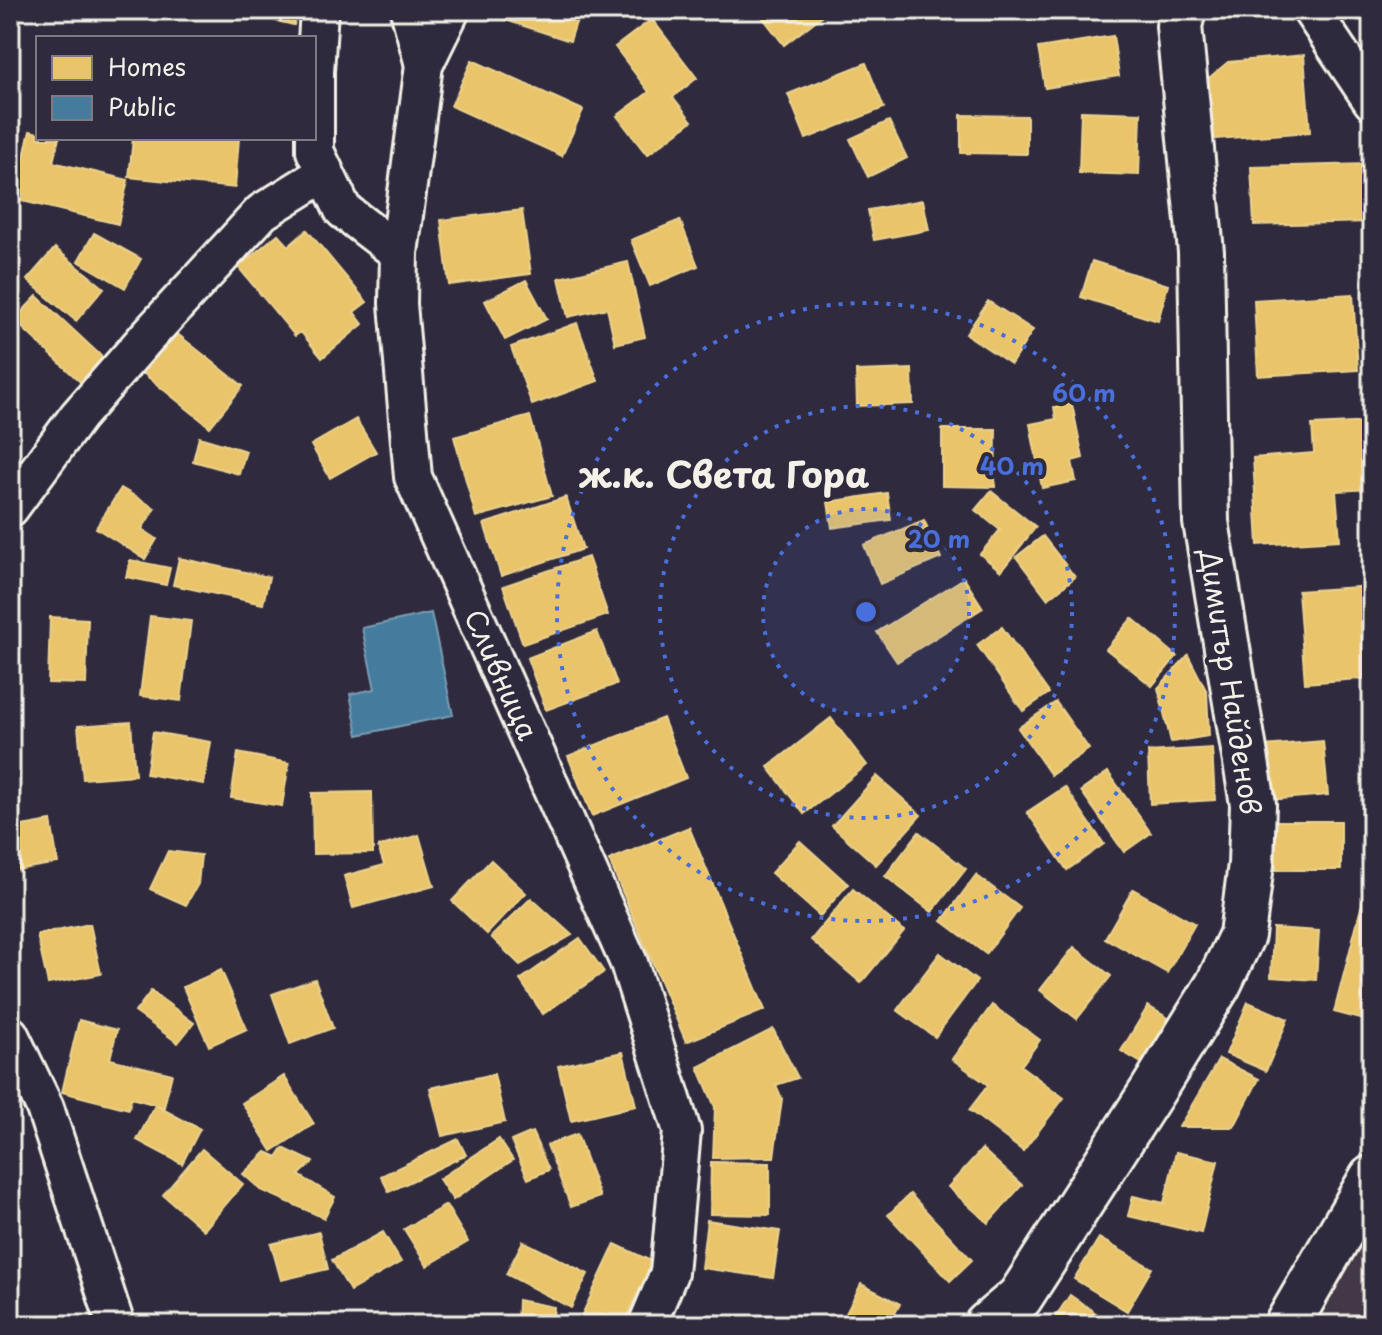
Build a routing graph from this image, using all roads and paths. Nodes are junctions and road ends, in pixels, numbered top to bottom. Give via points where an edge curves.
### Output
1 (319, 10) edge
2 (409, 10) edge
3 (451, 10) edge
4 (1183, 10) edge
5 (1311, 10) edge
6 (316, 56) edge
7 (424, 65) junction
8 (1372, 101) edge
9 (315, 140) edge
10 (325, 173) junction
11 (399, 253) junction
12 (10, 508) edge
13 (10, 1035) edge
14 (1372, 1178) edge
15 (116, 1325) edge
16 (647, 1325) edge
17 (987, 1325) edge
18 (1287, 1325) edge

1 - 6 street
2 - 7 street
3 - 7 street, Сливница
4 - 17 street, Димитър Найденов via 1179,26 1201,252 1206,522 1253,804 1242,935 1218,985 1020,1297
5 - 8 street
7 - 11 street, Сливница
9 - 10 street
10 - 11 street via 343,210
10 - 12 street via 262,212 78,416
11 - 16 street, Сливница via 398,304 413,477 629,963 682,1131 669,1273
13 - 15 street via 45,1108
14 - 18 street

